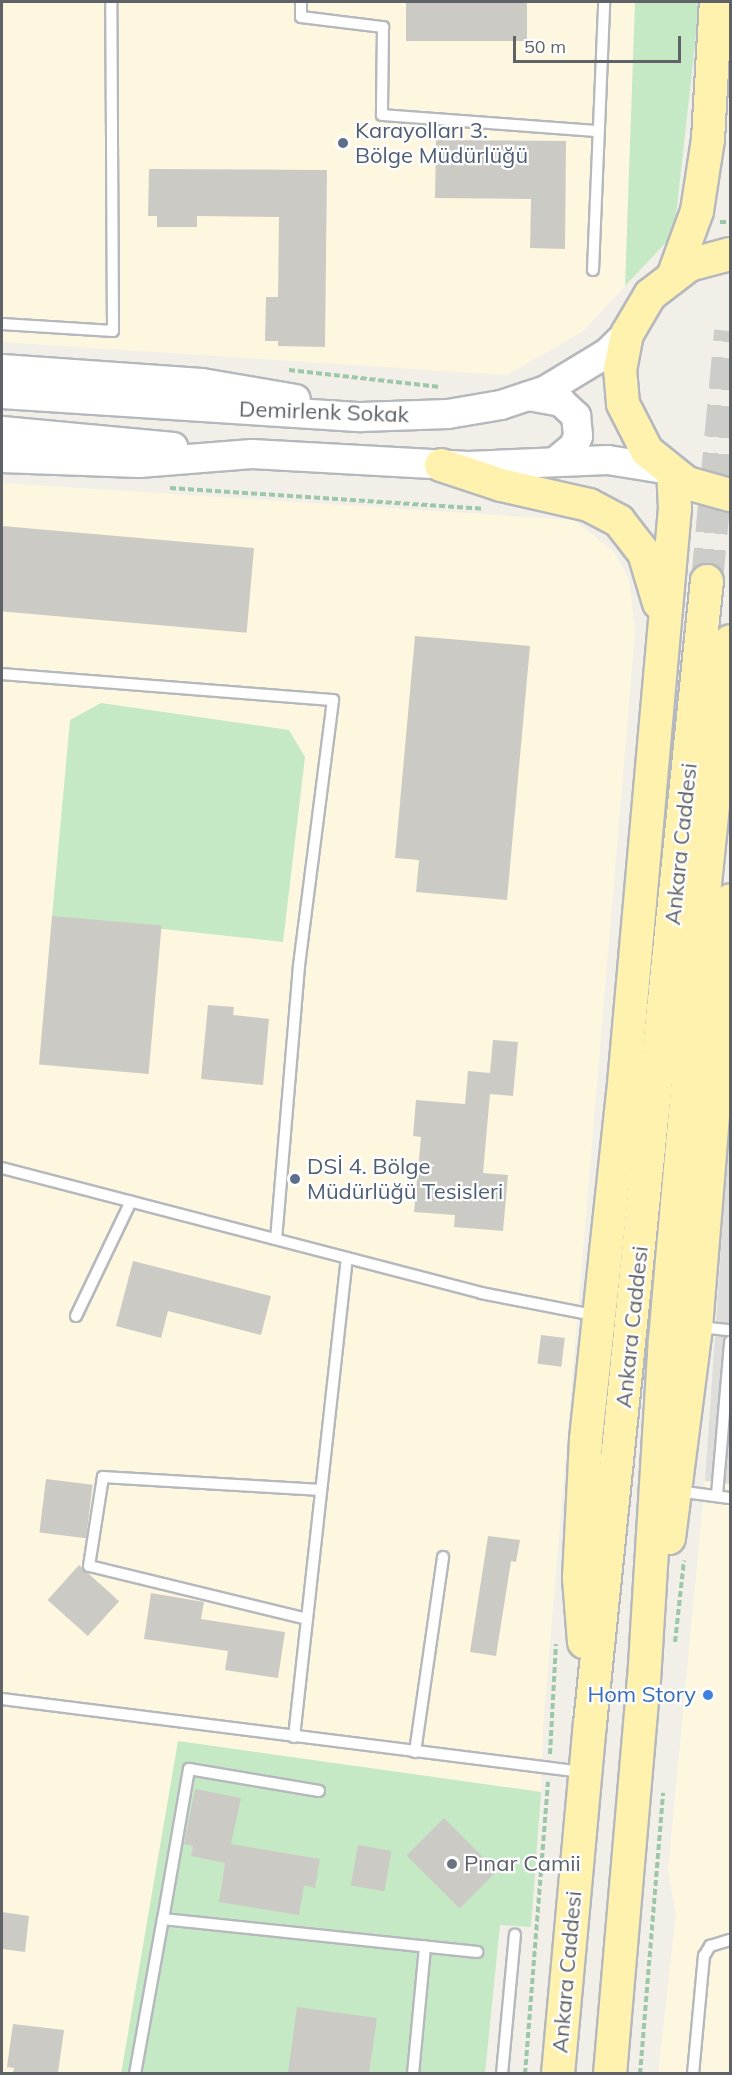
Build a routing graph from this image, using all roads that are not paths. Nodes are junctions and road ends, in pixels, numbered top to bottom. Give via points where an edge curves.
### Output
1 (111, 2) edge
2 (301, 2) edge
3 (603, 2) edge
4 (716, 2) edge
5 (597, 131) junction
6 (730, 254) edge
7 (593, 270) dead end
8 (674, 274) junction
9 (2, 324) edge
10 (627, 334) junction
11 (2, 369) edge
12 (2, 394) edge
13 (528, 396) junction
14 (361, 417) junction
15 (2, 431) edge
16 (252, 454) junction
17 (2, 458) edge
18 (556, 461) junction
19 (441, 465) junction
20 (669, 472) junction
21 (730, 495) edge
22 (707, 581) tunnel mouth
23 (663, 635) junction
24 (730, 641) edge
25 (2, 674) edge
26 (730, 900) edge
27 (722, 1095) edge
28 (2, 1168) edge
29 (130, 1201) junction
30 (276, 1239) junction
31 (347, 1258) junction
32 (76, 1316) dead end
33 (600, 1316) junction
34 (696, 1327) junction
35 (730, 1330) edge
36 (730, 1342) edge
37 (321, 1490) junction
38 (677, 1491) junction
39 (717, 1495) junction
40 (730, 1498) edge
41 (443, 1557) dead end
42 (307, 1619) junction
43 (644, 1681) junction
44 (2, 1699) edge
45 (590, 1724) junction
46 (294, 1737) junction
47 (415, 1752) junction
48 (586, 1772) junction
49 (319, 1791) dead end
50 (163, 1919) junction
51 (515, 1935) dead end
52 (730, 1940) edge
53 (425, 1947) junction
54 (477, 1952) dead end
55 (135, 2073) edge
56 (413, 2073) edge
57 (502, 2073) edge
58 (558, 2073) edge
59 (609, 2073) edge
60 (693, 2073) edge

1 - 9 lane via 113,331
2 - 5 lane via 301,17 383,27 382,115
3 - 5 lane
4 - 8 main road via 708,139 697,211
5 - 7 lane
6 - 8 main road via 705,259
8 - 10 main road via 650,295
10 - 13 street, Demirlenk Sokak via 577,373
10 - 20 main road via 620,369 623,404 637,436
11 - 14 street via 253,389
12 - 14 street, Demirlenk Sokak
13 - 14 street, Demirlenk Sokak via 448,414
13 - 18 street via 561,402 576,416 578,436 574,446
15 - 16 street, Demirlenk Sokak
16 - 17 street via 139,463
16 - 19 street
18 - 19 street
18 - 20 street via 616,460
19 - 23 main road via 501,485 589,505 620,521 647,560 658,595
20 - 21 main road via 703,489
20 - 23 main road via 675,508
22 - 45 main road, Ankara Caddesi
23 - 33 main road
24 - 43 main road, Ankara Caddesi via 666,1329
25 - 30 lane via 333,700 299,966
26 - 27 main road
27 - 34 main road
28 - 29 lane
29 - 30 lane
29 - 32 lane
30 - 31 lane
31 - 33 lane via 481,1293
31 - 37 lane
33 - 45 main road via 586,1439 579,1578
34 - 35 lane
34 - 38 main road
36 - 39 lane
37 - 42 lane
37 - 42 lane via 103,1477 89,1566
38 - 39 lane
38 - 43 main road
39 - 40 lane
41 - 47 lane
42 - 46 lane
43 - 59 main road, Ankara Caddesi
44 - 46 lane
45 - 48 main road, Ankara Caddesi
46 - 47 lane
47 - 48 lane
48 - 58 main road, Ankara Caddesi
49 - 50 lane via 189,1769
50 - 53 lane
50 - 55 lane
51 - 57 lane
52 - 60 lane via 710,1946 704,1956
53 - 54 lane
53 - 56 lane

